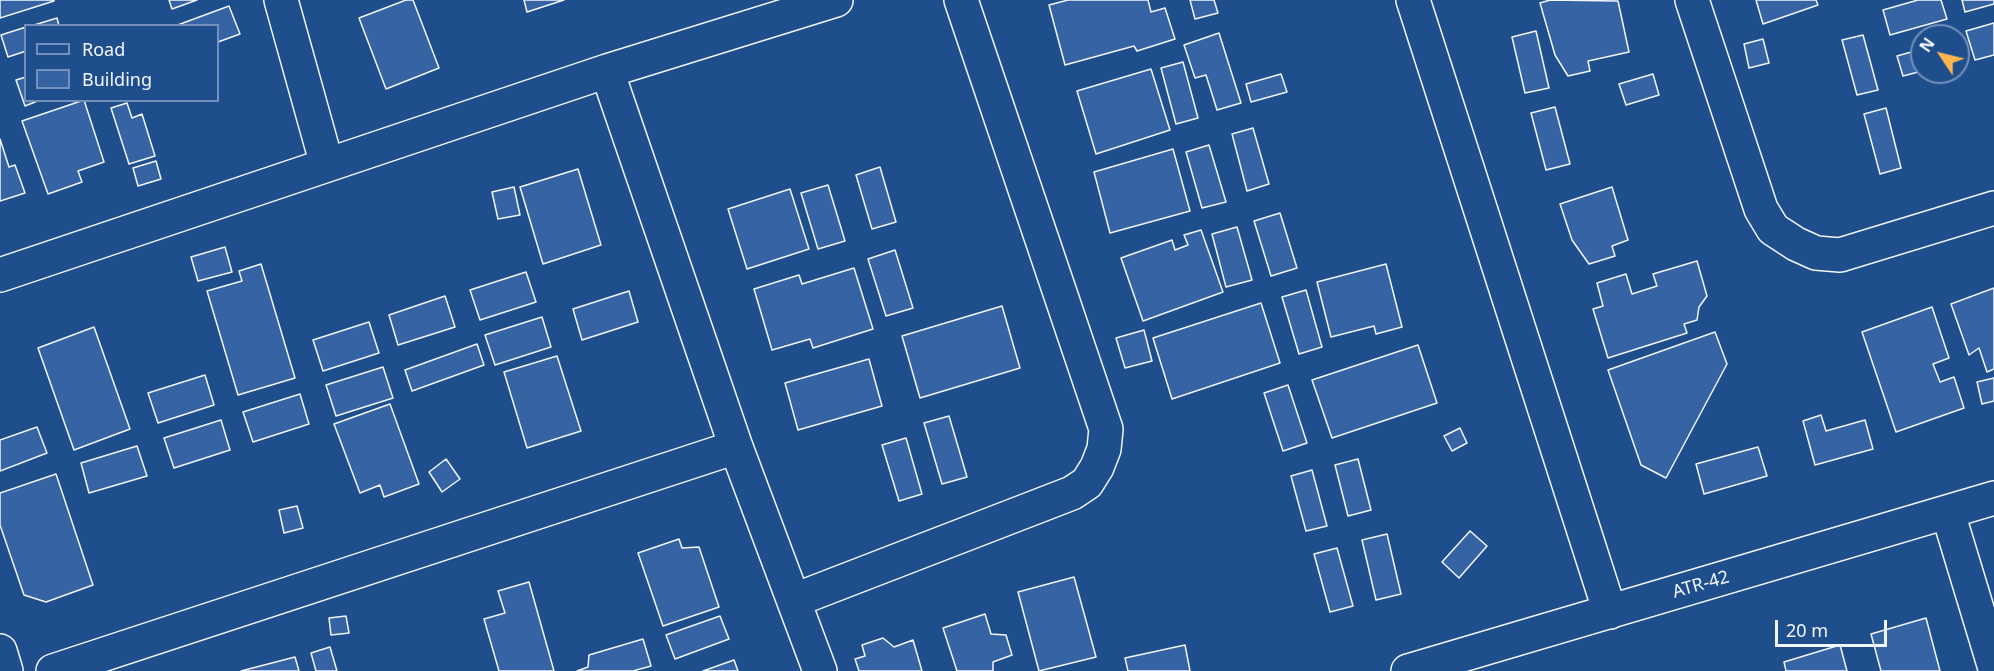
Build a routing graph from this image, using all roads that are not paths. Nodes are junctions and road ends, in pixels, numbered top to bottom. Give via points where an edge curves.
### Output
1 (281, 0) edge
2 (836, 0) edge
3 (961, 0) edge
4 (1413, 0) edge
5 (1692, 0) edge
6 (607, 71) junction
7 (327, 165) junction
8 (1994, 208) edge
9 (0, 275) edge
10 (736, 447) junction
11 (1994, 498) edge
12 (1948, 513) junction
13 (795, 600) junction
14 (1611, 612) junction
15 (0, 651) edge
16 (1994, 665) edge
17 (6, 671) edge
18 (53, 671) edge
19 (820, 671) edge
20 (1408, 671) edge

1 - 7 street
2 - 6 street
3 - 13 street via 1106,429 1104,448 1087,483 1072,493
4 - 14 street
5 - 8 street via 1761,209 1773,229 1816,253 1840,255
6 - 7 street
6 - 10 street
7 - 9 street
10 - 13 street
10 - 18 street
11 - 12 street, ATR-42
12 - 14 street, ATR-42
12 - 16 street
13 - 19 street
14 - 20 street, ATR-42
15 - 17 street

